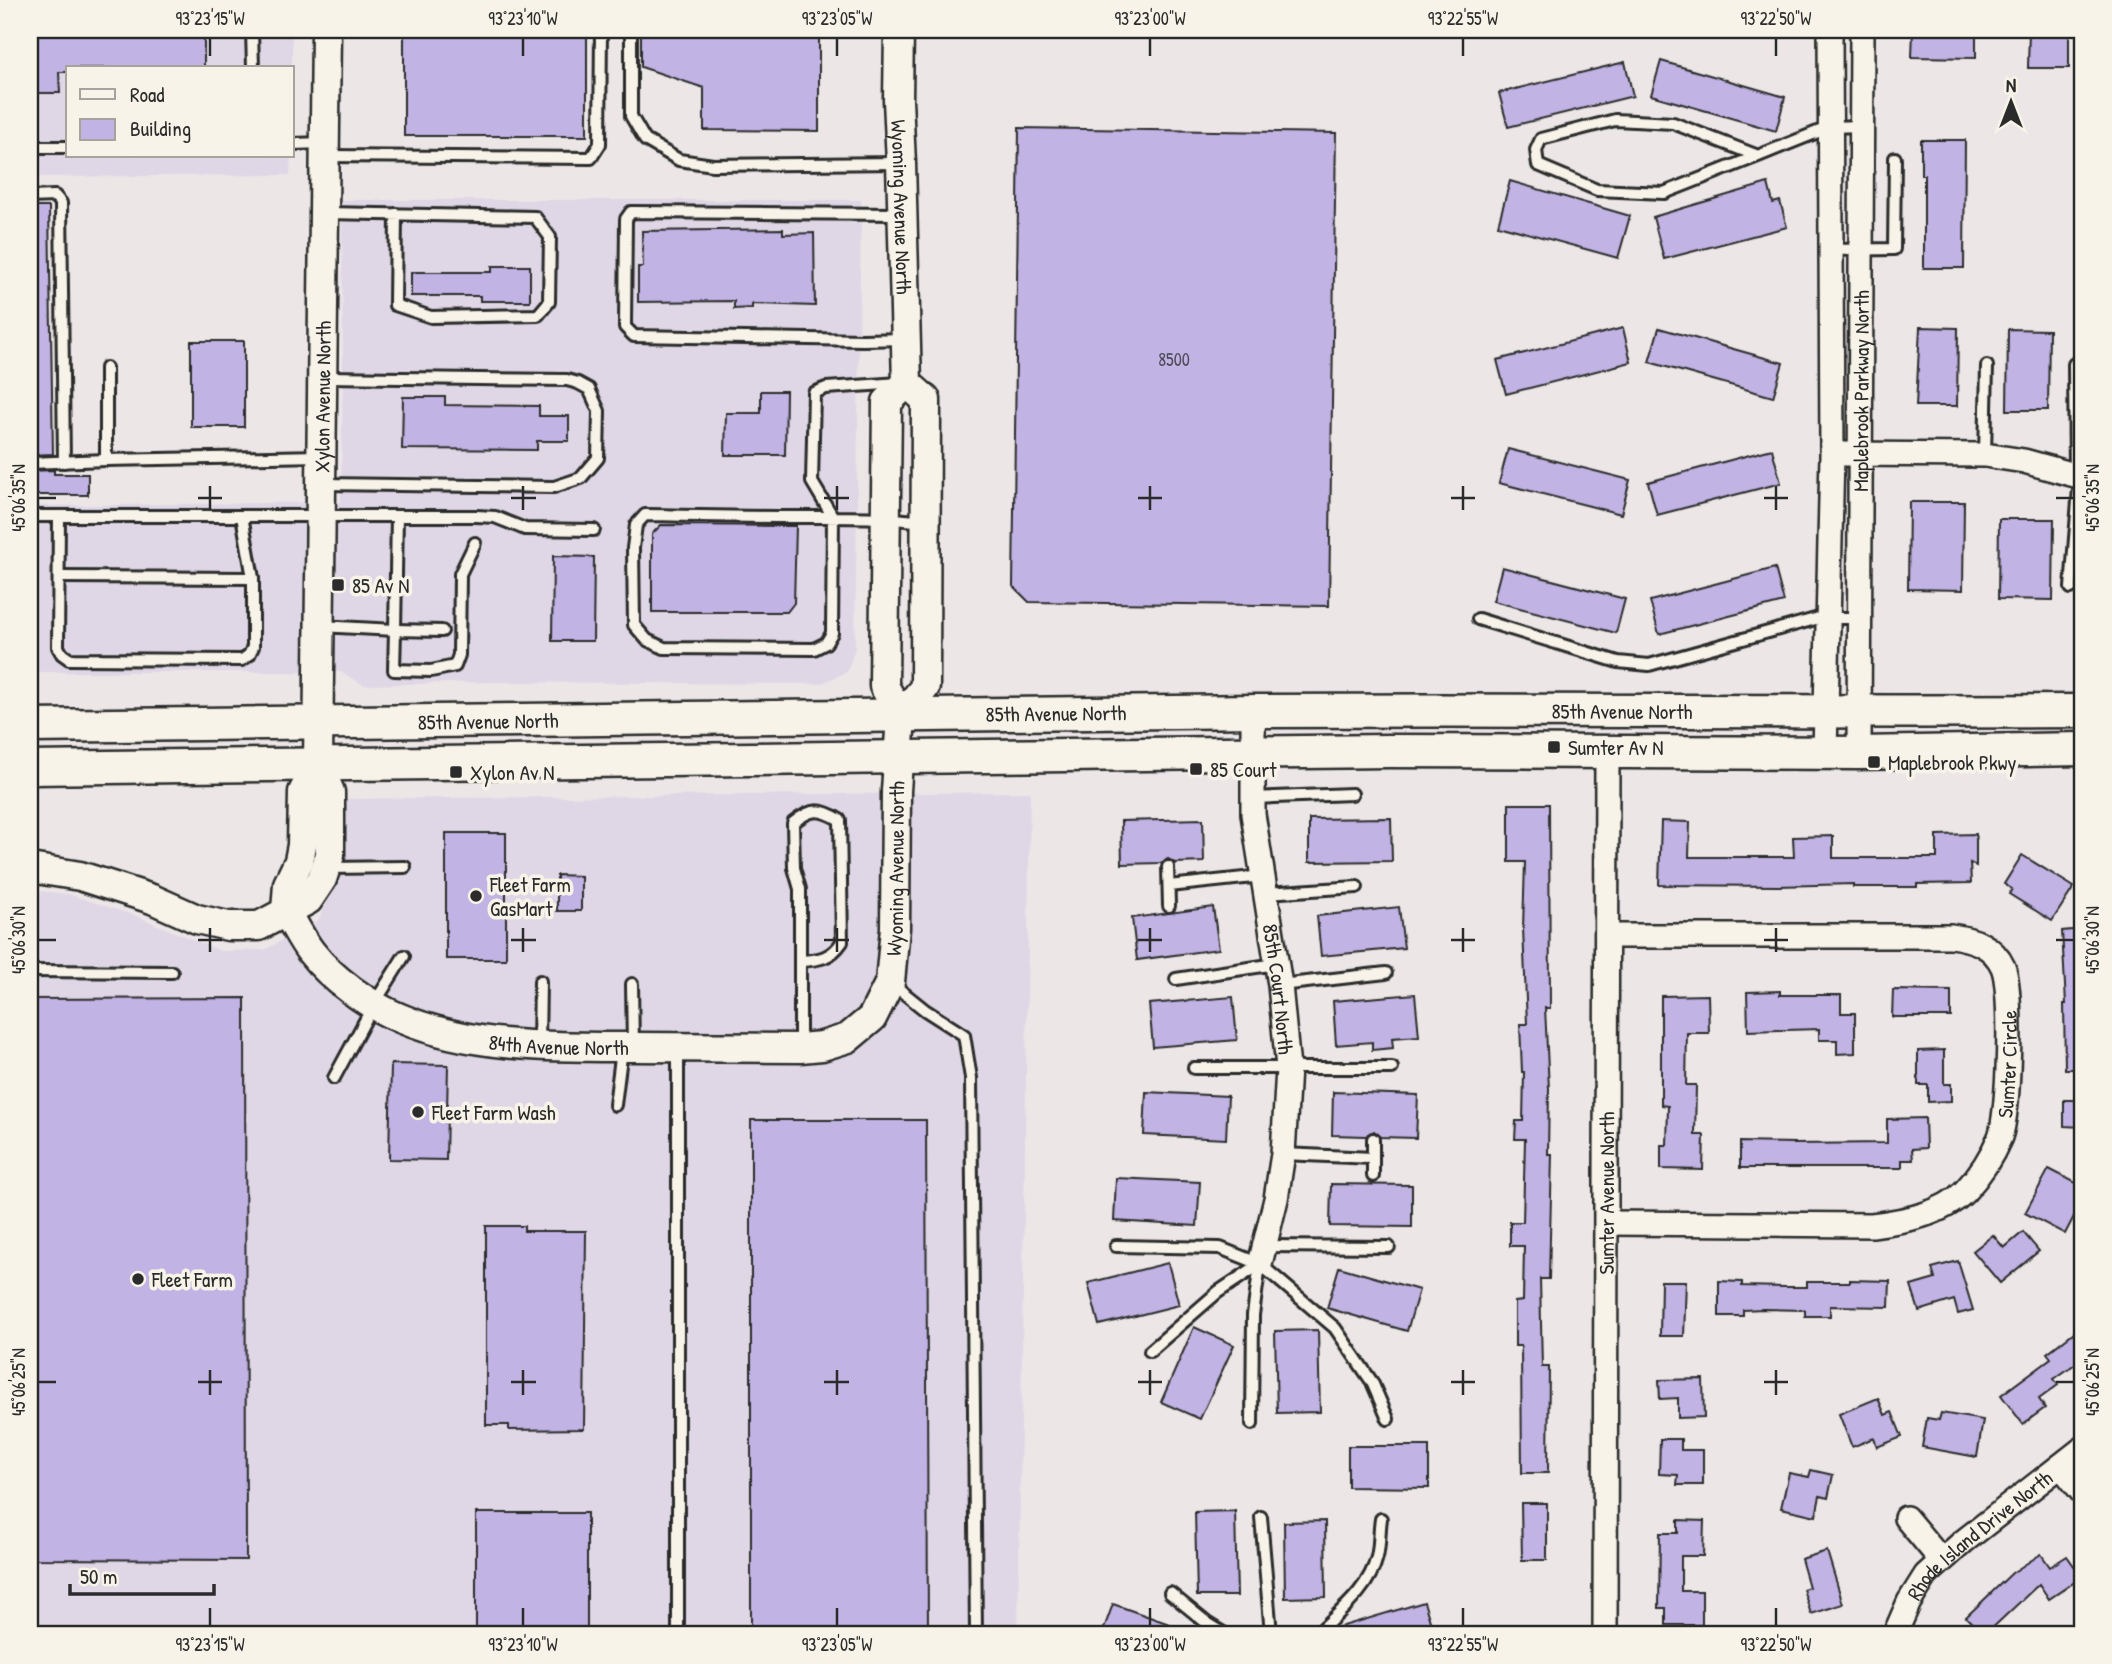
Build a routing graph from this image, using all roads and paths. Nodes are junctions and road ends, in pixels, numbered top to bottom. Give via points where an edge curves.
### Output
1 (252, 30) edge
2 (326, 30) edge
3 (601, 30) edge
4 (631, 30) edge
5 (899, 30) edge
6 (1830, 30) edge
7 (1862, 30) edge
8 (253, 66) edge
9 (1861, 126) junction
10 (1830, 127) junction
11 (294, 144) edge
12 (66, 146) edge
13 (30, 147) edge
14 (325, 150) junction
15 (1758, 156) junction
16 (1895, 158) dead end
17 (901, 163) junction
18 (30, 197) edge
19 (326, 214) junction
20 (396, 214) junction
21 (903, 214) junction
22 (1832, 250) junction
23 (1861, 250) junction
24 (905, 339) junction
25 (2074, 364) dead end
26 (1987, 366) dead end
27 (106, 368) dead end
28 (323, 377) junction
29 (906, 383) junction
30 (1861, 453) junction
31 (1985, 455) junction
32 (323, 456) junction
33 (1832, 456) junction
34 (106, 460) junction
35 (65, 462) junction
36 (30, 463) edge
37 (2079, 476) edge
38 (322, 484) junction
39 (30, 516) edge
40 (59, 516) junction
41 (242, 516) junction
42 (322, 516) junction
43 (397, 516) junction
44 (834, 517) junction
45 (886, 517) junction
46 (925, 523) junction
47 (594, 530) dead end
48 (475, 543) dead end
49 (60, 577) junction
50 (253, 578) junction
51 (2071, 588) dead end
52 (1478, 618) dead end
53 (1828, 618) junction
54 (1858, 618) junction
55 (320, 626) junction
56 (395, 630) junction
57 (442, 631) dead end
58 (2082, 710) edge
59 (1253, 711) junction
60 (1858, 712) junction
61 (1826, 713) junction
62 (901, 716) junction
63 (319, 723) junction
64 (30, 726) edge
65 (2082, 749) edge
66 (1607, 750) junction
67 (1253, 753) junction
68 (1825, 753) junction
69 (1859, 753) junction
70 (898, 757) junction
71 (318, 764) junction
72 (30, 768) edge
73 (1352, 794) dead end
74 (1252, 799) junction
75 (325, 867) junction
76 (405, 867) dead end
77 (1168, 867) dead end
78 (30, 868) edge
79 (1265, 885) junction
80 (1169, 886) junction
81 (1357, 887) dead end
82 (1170, 906) dead end
83 (286, 911) junction
84 (1607, 936) junction
85 (404, 956) dead end
86 (800, 961) junction
87 (30, 971) edge
88 (172, 972) dead end
89 (1386, 973) dead end
90 (1278, 975) junction
91 (1175, 979) dead end
92 (540, 981) dead end
93 (890, 982) junction
94 (632, 984) dead end
95 (374, 1004) junction
96 (872, 1018) joint
97 (539, 1045) junction
98 (627, 1047) junction
99 (678, 1048) junction
100 (800, 1048) junction
101 (1194, 1068) dead end
102 (1288, 1069) junction
103 (1392, 1069) dead end
104 (334, 1078) dead end
105 (615, 1105) dead end
106 (1373, 1139) dead end
107 (1283, 1154) junction
108 (1373, 1158) junction
109 (1373, 1176) dead end
110 (1607, 1223) junction
111 (1116, 1245) dead end
112 (1389, 1247) dead end
113 (1262, 1255) junction
114 (1150, 1351) dead end
115 (1388, 1419) dead end
116 (1252, 1424) dead end
117 (2082, 1450) edge
118 (2061, 1466) junction
119 (2082, 1492) edge
120 (1261, 1517) dead end
121 (1906, 1518) dead end
122 (1381, 1519) dead end
123 (1941, 1560) junction
124 (1170, 1593) dead end
125 (678, 1634) edge
126 (976, 1634) edge
127 (1225, 1634) edge
128 (1271, 1634) edge
129 (1317, 1634) edge
130 (1605, 1634) edge
131 (1895, 1634) edge

1 - 8 lane
2 - 14 street, Xylon Avenue North
3 - 14 lane via 600,144 591,158
4 - 17 lane via 631,116 645,140 680,160 713,165
5 - 17 street, Wyoming Avenue North
6 - 10 street, Maplebrook Parkway North
7 - 9 street, Maplebrook Parkway North
9 - 10 lane
9 - 23 street, Maplebrook Parkway North
10 - 15 lane
10 - 22 street, Maplebrook Parkway North
11 - 14 lane
12 - 13 lane
14 - 19 street, Xylon Avenue North
15 - 15 lane via 1673,123 1615,120 1541,139 1536,150 1538,165 1597,190 1664,193
16 - 23 lane via 1894,249
17 - 21 street, Wyoming Avenue North
18 - 35 lane via 55,196 61,203
19 - 20 lane
19 - 28 street, Xylon Avenue North
20 - 20 lane via 535,217 550,237 549,302 538,315 431,317 395,306
21 - 24 street, Wyoming Avenue North
21 - 24 lane via 631,212 626,219 625,327 634,336
22 - 23 lane
22 - 33 street, Maplebrook Parkway North
23 - 30 street, Maplebrook Parkway North
24 - 29 street, Wyoming Avenue North
25 - 37 lane
26 - 31 lane
27 - 34 lane
28 - 32 street, Xylon Avenue North
28 - 38 lane via 567,380 589,389 599,411 598,458 581,478 554,487
29 - 44 lane via 826,388 814,393 813,482
29 - 45 street via 887,402
29 - 46 street via 926,400
30 - 31 street
30 - 33 street
30 - 54 street, Maplebrook Parkway North
31 - 37 street
32 - 34 lane
32 - 38 street, Xylon Avenue North
33 - 53 street, Maplebrook Parkway North
34 - 35 lane
35 - 36 lane
37 - 51 lane
38 - 42 street, Xylon Avenue North
39 - 40 lane
40 - 41 lane
40 - 49 lane
41 - 42 lane
41 - 50 lane
42 - 43 lane
42 - 55 street, Xylon Avenue North
43 - 47 lane via 495,517 525,529
43 - 56 lane
44 - 44 lane via 645,515 636,525 633,548 634,625 647,640 664,648 814,649 826,643 832,633
44 - 45 lane
45 - 46 lane
45 - 62 street via 884,686
46 - 62 street via 925,687
48 - 56 lane via 460,574 455,666 394,670
49 - 50 lane
49 - 50 lane via 58,647 69,659 242,660 253,647
52 - 53 lane via 1618,662 1649,665
53 - 54 lane
53 - 61 street, Maplebrook Parkway North
54 - 60 street, Maplebrook Parkway North
55 - 56 lane
55 - 63 street, Xylon Avenue North
56 - 57 lane
58 - 60 main road, 85th Avenue North
59 - 61 main road, 85th Avenue North
59 - 62 main road, 85th Avenue North
59 - 67 street, 85th Court North
60 - 61 main road, 85th Avenue North
60 - 69 street, Maplebrook Parkway North
61 - 68 street, Maplebrook Parkway North
62 - 63 main road, 85th Avenue North
62 - 70 street, Wyoming Avenue North
63 - 64 main road, 85th Avenue North
63 - 71 street, Xylon Avenue North
65 - 69 main road, 85th Avenue North
66 - 67 main road, 85th Avenue North
66 - 68 main road, 85th Avenue North
66 - 84 street, Sumter Avenue North
67 - 70 main road, 85th Avenue North
67 - 74 street, 85th Court North
68 - 69 main road, 85th Avenue North
70 - 71 main road, 85th Avenue North
70 - 93 street, Wyoming Avenue North
71 - 72 main road, 85th Avenue North
71 - 75 street via 330,792 330,855
71 - 83 street via 303,792 302,845 288,884
73 - 74 lane
74 - 79 street, 85th Court North
75 - 76 lane
75 - 83 street via 309,900
77 - 80 lane
78 - 83 street via 80,876 228,926 259,926
79 - 80 lane
79 - 81 lane
79 - 90 street, 85th Court North
80 - 82 lane
83 - 95 street, 84th Avenue North via 312,952
84 - 110 street, Sumter Avenue North
84 - 110 street, Sumter Circle via 1951,936 1973,939 1989,950 2002,966 2008,985 2007,1101 2000,1136 1964,1193 1938,1209 1906,1221 1872,1225
85 - 95 lane
86 - 86 lane via 833,954 842,942 840,820 826,811 806,812 793,823 794,868 800,889
86 - 100 lane
87 - 88 lane
89 - 90 lane
90 - 91 lane
90 - 102 street, 85th Court North
92 - 97 lane
93 - 96 street, Wyoming Avenue North
93 - 126 lane via 964,1035 971,1078
94 - 98 lane
95 - 97 street, 84th Avenue North via 438,1030
95 - 104 lane
96 - 100 street, 84th Avenue North via 848,1038
97 - 98 street, 84th Avenue North
98 - 99 street, 84th Avenue North
98 - 105 lane
99 - 100 street, 84th Avenue North
99 - 125 lane
101 - 102 lane
102 - 103 lane
102 - 107 street, 85th Court North
106 - 108 lane
107 - 108 lane
107 - 113 street, 85th Court North
108 - 109 lane
110 - 130 street, Sumter Avenue North
111 - 113 lane via 1220,1248
112 - 113 lane
113 - 114 lane
113 - 115 lane via 1335,1328 1372,1382
113 - 116 lane via 1253,1315
117 - 118 street, Rhode Island Drive North
118 - 119 street
118 - 123 street, Rhode Island Drive North
120 - 128 lane
121 - 123 street
122 - 129 lane via 1372,1572
123 - 131 street, Rhode Island Drive North via 1914,1593
124 - 127 lane

